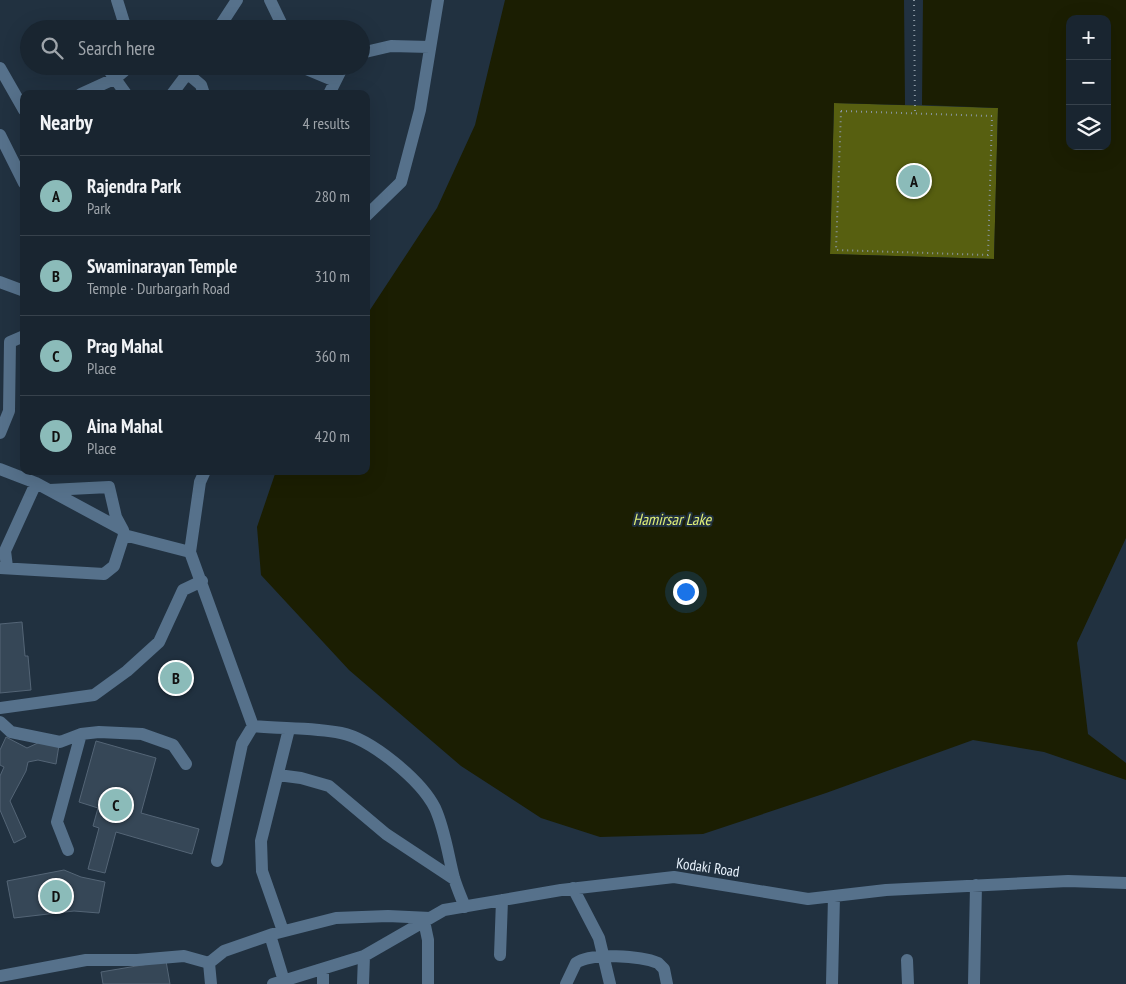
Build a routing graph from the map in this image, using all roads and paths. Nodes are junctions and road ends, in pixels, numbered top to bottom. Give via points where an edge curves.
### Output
1 (117, 0) edge
2 (237, 0) edge
3 (270, 0) edge
4 (438, 0) edge
5 (914, 0) edge
6 (123, 20) edge
7 (224, 20) edge
8 (280, 20) edge
9 (430, 47) junction
10 (370, 51) edge
11 (0, 68) edge
12 (114, 75) edge
13 (120, 75) edge
14 (186, 75) edge
15 (194, 75) edge
16 (321, 75) edge
17 (338, 75) edge
18 (116, 78) junction
19 (335, 81) junction
20 (90, 90) edge
21 (124, 90) edge
22 (175, 90) edge
23 (203, 90) edge
24 (332, 90) edge
25 (20, 103) edge
26 (915, 113) junction
27 (0, 135) edge
28 (20, 175) edge
29 (370, 212) edge
30 (0, 282) edge
31 (20, 290) edge
32 (20, 337) edge
33 (5, 342) edge
34 (4, 410) edge
35 (0, 433) edge
36 (0, 469) edge
37 (203, 475) edge
38 (42, 487) junction
39 (124, 532) junction
40 (190, 552) junction
41 (3, 567) edge
42 (202, 581) junction
43 (0, 708) edge
44 (0, 722) edge
45 (252, 726) junction
46 (289, 730) junction
47 (81, 734) junction
48 (186, 764) dead end
49 (278, 775) junction
50 (68, 850) dead end
51 (217, 861) dead end
52 (454, 879) junction
53 (1126, 882) edge
54 (976, 886) junction
55 (573, 888) junction
56 (834, 896) junction
57 (502, 900) junction
58 (465, 907) junction
59 (427, 920) junction
60 (276, 933) junction
61 (500, 955) dead end
62 (364, 956) junction
63 (604, 956) junction
64 (906, 960) dead end
65 (209, 963) junction
66 (323, 969) junction
67 (0, 976) edge
68 (279, 982) edge
69 (211, 984) edge
70 (323, 984) edge
71 (363, 984) edge
72 (428, 984) edge
73 (566, 984) edge
74 (610, 984) edge
75 (667, 984) edge
76 (832, 984) edge
77 (908, 984) edge
78 (974, 984) edge

1 - 6 street
2 - 7 street
3 - 8 street
4 - 9 street
5 - 26 path
9 - 10 street via 392,46
9 - 29 street via 420,110 401,182
11 - 25 street
12 - 18 street
13 - 18 street
14 - 22 street
15 - 23 street
16 - 19 street
17 - 19 street
18 - 20 street
18 - 21 street
19 - 24 street
26 - 26 path via 841,111 836,250 988,255 992,116
27 - 28 street
30 - 31 street
32 - 33 street
33 - 34 street
34 - 35 street
36 - 38 street
37 - 40 street
38 - 39 street
38 - 39 street via 109,488 116,517
38 - 41 street via 5,551
39 - 40 street
39 - 41 street via 114,566 104,574
40 - 42 street
42 - 43 street via 183,590 159,642 94,695
42 - 45 street
44 - 47 street via 11,732 60,742
45 - 46 street
45 - 51 street via 242,744
46 - 49 street
46 - 52 street via 341,733 366,743 394,762 434,806 443,828
47 - 48 street via 142,734 174,745
47 - 50 street via 57,822
49 - 52 street via 329,786 386,834
49 - 60 street via 261,840 262,871
52 - 58 street
53 - 54 street, Kodaki Road via 1068,881
54 - 56 street, Kodaki Road
54 - 78 street
55 - 56 street, Kodaki Road via 674,877 808,899
55 - 57 street, Kodaki Road
55 - 63 street via 599,938
56 - 76 street
57 - 58 street, Kodaki Road
57 - 61 street
58 - 59 street, Kodaki Road via 444,910
59 - 60 street via 388,916 336,918
59 - 62 street, Kodaki Road
59 - 72 street
60 - 65 street via 224,951
60 - 68 street
62 - 66 street, Kodaki Road
62 - 71 street
63 - 73 street via 576,963
63 - 74 street
63 - 75 street via 658,963 664,969
64 - 77 street
65 - 67 street via 184,956 86,960
65 - 69 street
66 - 68 street, Kodaki Road
66 - 70 street

